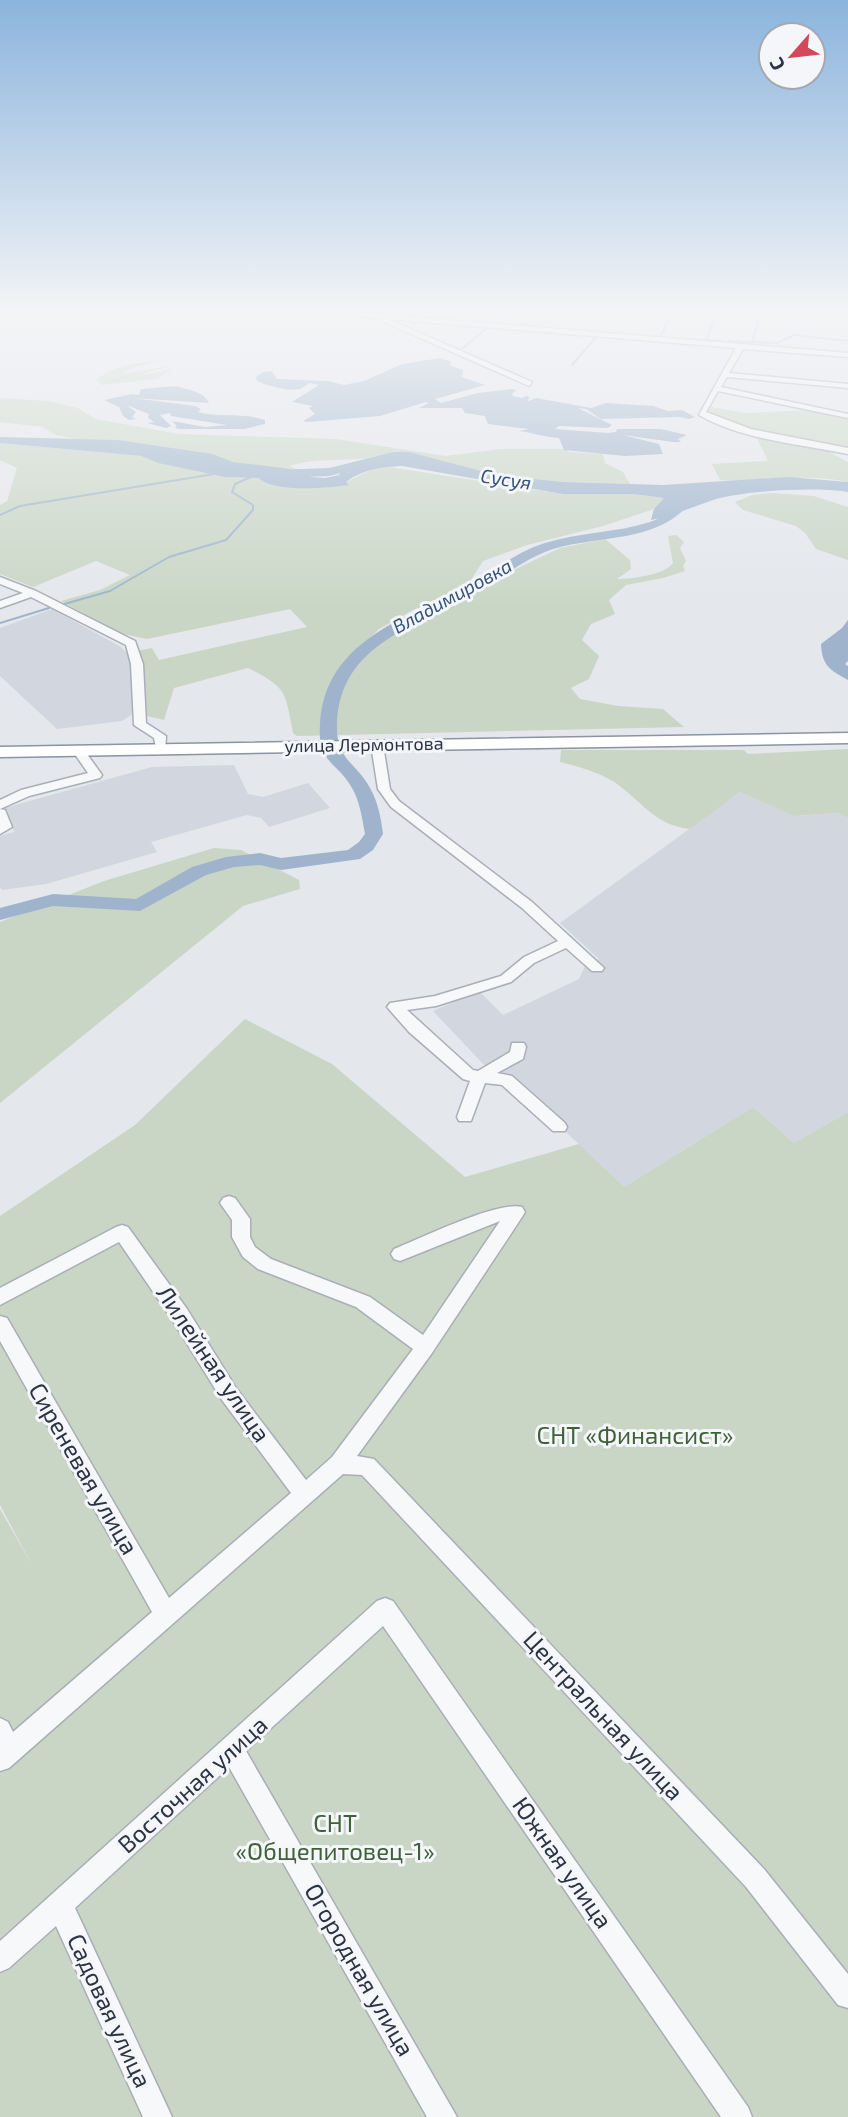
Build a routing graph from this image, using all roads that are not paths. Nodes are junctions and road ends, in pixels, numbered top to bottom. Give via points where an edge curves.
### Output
1 (704, 410) edge
2 (818, 410) edge
3 (848, 416) edge
4 (848, 451) edge
5 (0, 580) edge
6 (32, 593) junction
7 (0, 605) edge
8 (848, 738) edge
9 (377, 745) junction
10 (78, 750) junction
11 (161, 750) junction
12 (0, 752) edge
13 (0, 805) edge
14 (0, 813) edge
15 (3, 829) edge
16 (567, 942) junction
17 (597, 968) dead end
18 (518, 1047) dead end
19 (478, 1077) junction
20 (465, 1116) dead end
21 (559, 1127) dead end
22 (229, 1203) dead end
23 (400, 1254) dead end
24 (0, 1297) edge
25 (0, 1324) edge
26 (425, 1347) junction
27 (339, 1464) junction
28 (304, 1494) junction
29 (385, 1609) joint
30 (166, 1614) junction
31 (3, 1746) edge
32 (232, 1751) junction
33 (60, 1905) junction
34 (0, 1959) edge
35 (848, 1995) edge
36 (158, 2117) edge
37 (443, 2117) edge
38 (738, 2117) edge

1 - 4 street via 708,418 733,427
2 - 3 street
5 - 6 street
6 - 7 street
6 - 11 street via 131,643 137,664 140,725 160,736
8 - 9 highway, улица Лермонтова
9 - 11 highway, улица Лермонтова
9 - 16 street via 384,789 395,804 527,905
10 - 11 highway, улица Лермонтова
10 - 12 highway, улица Лермонтова
10 - 13 street via 96,775 26,793
14 - 15 street
16 - 17 street
16 - 19 street via 529,960 506,979 436,1001 395,1007 469,1075
18 - 19 street via 517,1055
19 - 20 street
19 - 21 street via 506,1080
22 - 26 street via 241,1219 238,1229 243,1247 258,1262 362,1301
23 - 26 street via 497,1215 516,1212
24 - 28 street, Лилейная улица via 122,1232 229,1394
25 - 30 street, Сиреневая улица
26 - 27 street
27 - 28 street
27 - 35 street, Центральная улица via 367,1466 377,1476 755,1878
28 - 30 street
29 - 32 street, Восточная улица
29 - 38 street, Южная улица
30 - 31 street
32 - 33 street, Восточная улица
32 - 37 street, Огородная улица
33 - 34 street, Восточная улица
33 - 36 street, Садовая улица

